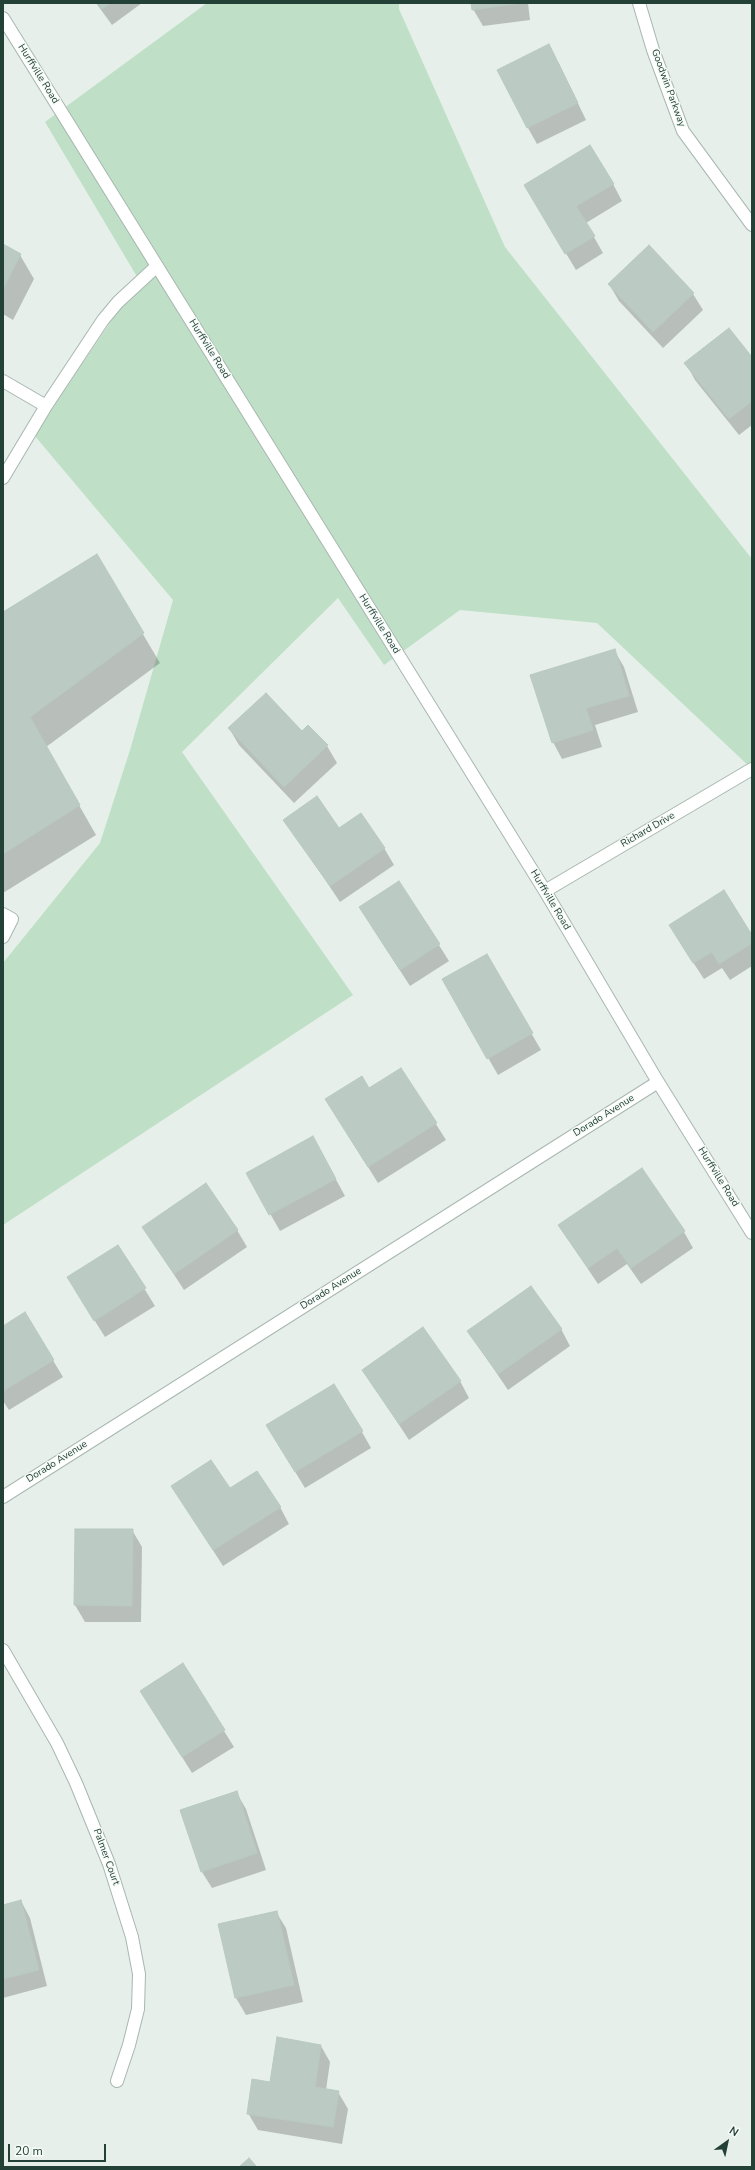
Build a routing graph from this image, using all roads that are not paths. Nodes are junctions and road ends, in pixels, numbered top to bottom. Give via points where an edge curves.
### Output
1 (639, 3) edge
2 (3, 18) edge
3 (752, 225) edge
4 (157, 266) junction
5 (3, 381) edge
6 (46, 406) junction
7 (3, 478) edge
8 (752, 769) edge
9 (545, 891) junction
10 (3, 914) edge
11 (3, 937) edge
12 (658, 1082) junction
13 (752, 1233) edge
14 (3, 1497) edge
15 (3, 1650) edge
16 (117, 2081) dead end

1 - 3 street, Goodwin Parkway via 653,50 683,131
2 - 4 street, Hurffville Road
4 - 6 street via 111,309
4 - 9 street, Hurffville Road
5 - 6 street
6 - 7 street
8 - 9 street, Richard Drive
9 - 12 street, Hurffville Road
10 - 11 street via 12,919
12 - 13 street, Hurffville Road
12 - 14 street, Dorado Avenue
15 - 16 street, Palmer Court via 57,1743 76,1783 109,1864 128,1923 139,1974 138,2009

